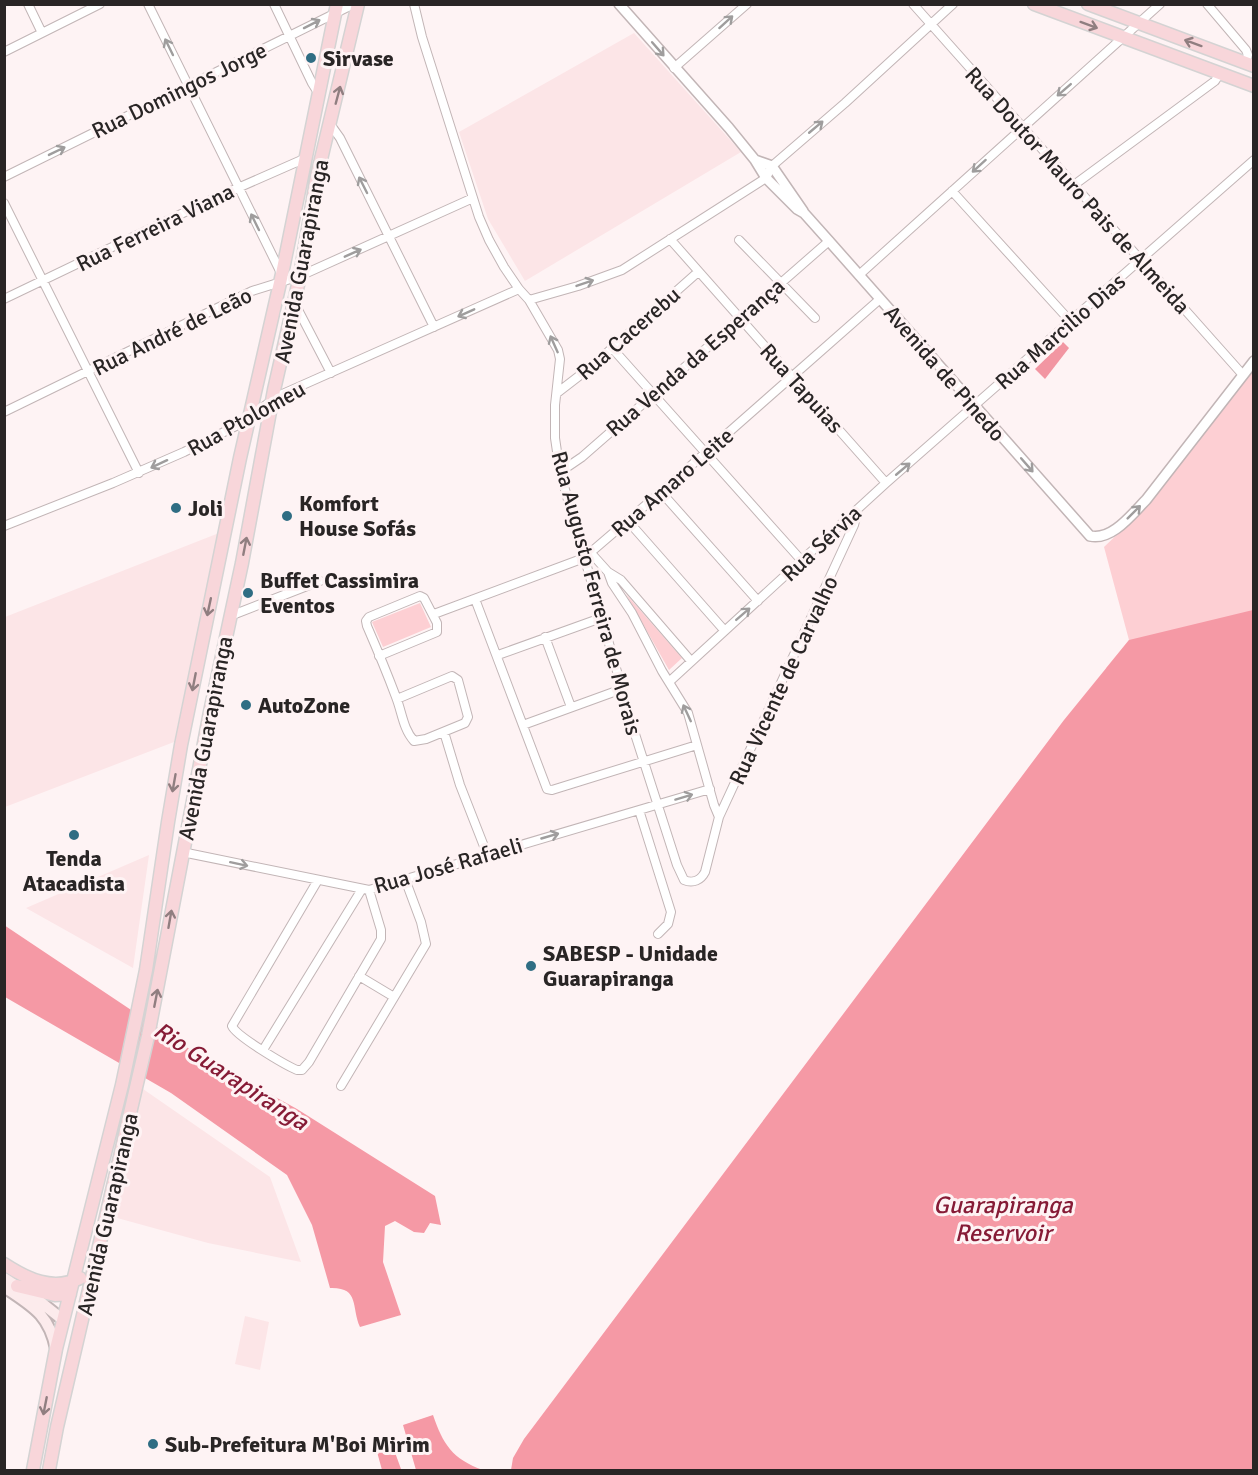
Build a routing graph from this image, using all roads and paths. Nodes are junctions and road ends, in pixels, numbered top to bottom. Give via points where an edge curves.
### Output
1 (28, 4) edge
2 (100, 4) edge
3 (148, 4) edge
4 (274, 4) edge
5 (356, 4) edge
6 (414, 4) edge
7 (619, 4) edge
8 (747, 4) edge
9 (913, 4) edge
10 (953, 4) edge
11 (1034, 4) edge
12 (1088, 4) edge
13 (1160, 4) edge
14 (1207, 4) edge
15 (336, 9) edge
16 (1140, 23) junction
17 (930, 24) junction
18 (42, 33) junction
19 (289, 36) junction
20 (1124, 38) junction
21 (4, 52) edge
22 (1251, 63) edge
23 (674, 68) junction
24 (1220, 73) junction
25 (188, 86) junction
26 (1254, 86) edge
27 (320, 94) junction
28 (330, 124) junction
29 (1022, 126) junction
30 (306, 158) junction
31 (755, 160) junction
32 (1254, 160) edge
33 (772, 166) junction
34 (4, 177) edge
35 (766, 178) junction
36 (1074, 185) junction
37 (238, 187) junction
38 (952, 191) junction
39 (473, 198) junction
40 (4, 203) edge
41 (804, 213) junction
42 (389, 237) junction
43 (670, 239) junction
44 (739, 240) dead end
45 (829, 241) junction
46 (1141, 260) junction
47 (698, 272) junction
48 (859, 275) junction
49 (300, 276) junction
50 (281, 278) junction
51 (44, 280) junction
52 (780, 283) junction
53 (519, 289) junction
54 (4, 299) edge
55 (880, 299) junction
56 (529, 300) junction
57 (294, 302) junction
58 (740, 318) junction
59 (815, 318) dead end
60 (1071, 322) junction
61 (434, 327) junction
62 (612, 348) junction
63 (1254, 361) edge
64 (89, 370) junction
65 (331, 373) junction
66 (1243, 375) junction
67 (792, 376) junction
68 (557, 393) junction
69 (654, 393) junction
70 (273, 398) junction
71 (974, 406) junction
72 (4, 412) edge
73 (248, 419) junction
74 (706, 452) junction
75 (139, 472) junction
76 (561, 472) junction
77 (886, 483) junction
78 (661, 492) junction
79 (858, 509) junction
80 (628, 521) junction
81 (4, 526) edge
82 (587, 555) junction
83 (802, 561) junction
84 (218, 567) junction
85 (608, 572) junction
86 (320, 581) dead end
87 (237, 585) junction
88 (475, 598) junction
89 (758, 601) junction
90 (434, 614) junction
91 (230, 616) junction
92 (601, 618) junction
93 (724, 630) junction
94 (545, 637) junction
95 (498, 655) junction
96 (379, 656) junction
97 (691, 661) junction
98 (669, 682) junction
99 (622, 689) junction
100 (397, 699) junction
101 (571, 707) junction
102 (523, 725) junction
103 (444, 732) junction
104 (697, 745) junction
105 (644, 761) junction
106 (710, 789) junction
107 (658, 805) junction
108 (639, 810) junction
109 (719, 817) junction
110 (168, 822) junction
111 (182, 852) junction
112 (487, 854) junction
113 (405, 879) junction
114 (318, 880) junction
115 (687, 881) joint
116 (365, 889) junction
117 (658, 934) dead end
118 (359, 976) junction
119 (394, 997) junction
120 (263, 1050) junction
121 (341, 1086) dead end
122 (4, 1264) edge
123 (92, 1272) junction
124 (4, 1278) edge
125 (11, 1286) edge
126 (72, 1288) junction
127 (63, 1320) junction
128 (77, 1339) junction
129 (56, 1349) junction
130 (33, 1470) edge
131 (50, 1470) edge

1 - 18 street
2 - 18 street
25 -> 3 street
4 - 19 street
5 - 15 street, Rua Domingos Jorge
28 -> 5 main road, Avenida Guarapiranga
6 - 39 street, Rua Augusto Ferreira de Morais
7 -> 23 street, Avenida de Pinedo
23 -> 8 street
9 - 17 street, Rua Doutor Mauro Pais de Almeida
10 - 17 street
11 -> 20 main road
12 - 16 main road
13 - 16 street
14 - 22 street via 1246,50
19 -> 15 street, Rua Domingos Jorge
15 - 27 main road, Avenida Guarapiranga
16 - 20 street
22 -> 16 main road
17 - 29 street, Rua Doutor Mauro Pais de Almeida
33 -> 17 street
18 - 21 street
19 - 25 street, Rua Domingos Jorge
19 - 27 street
20 - 24 main road
20 -> 29 street
23 - 31 street, Avenida de Pinedo
24 - 26 main road
24 - 36 street via 1215,81
34 -> 25 street, Rua Domingos Jorge
25 - 37 street
27 - 30 main road, Avenida Guarapiranga
42 -> 28 street
28 - 49 main road, Avenida Guarapiranga
29 - 36 street, Rua Doutor Mauro Pais de Almeida
29 -> 38 street
30 - 37 street, Rua Ferreira Viana
30 - 50 main road, Avenida Guarapiranga
31 - 33 street, Avenida de Pinedo
31 - 35 street, Avenida de Pinedo
32 - 46 street, Rua Marcilio Dias
33 - 35 street
33 - 41 street, Avenida de Pinedo
35 - 41 street, Avenida de Pinedo
35 - 43 street
36 - 46 street, Rua Doutor Mauro Pais de Almeida
50 -> 37 street
37 - 51 street, Rua Ferreira Viana
38 - 48 street
38 - 60 street
39 - 42 street, Rua André de Leão
39 - 53 street, Rua Augusto Ferreira de Morais via 489,240
40 - 51 street
41 - 45 street, Avenida de Pinedo
49 -> 42 street, Rua André de Leão
42 - 61 street
43 - 47 street, Rua Tapuias
56 -> 43 street via 622,270
44 - 52 street
45 - 48 street, Avenida de Pinedo
45 - 52 street, Rua Venda da Esperança
46 - 60 street, Rua Marcilio Dias
46 - 66 street, Rua Doutor Mauro Pais de Almeida
47 - 58 street, Rua Tapuias
47 - 62 street, Rua Cacerebu
48 - 55 street, Avenida de Pinedo
49 - 50 street, Rua André de Leão
49 - 57 main road, Avenida Guarapiranga
50 - 64 street, Rua André de Leão
50 - 73 main road, Avenida Guarapiranga
51 - 54 street, Rua Ferreira Viana
51 - 64 street
52 - 58 street, Rua Venda da Esperança
52 - 59 street
53 - 56 street, Rua Augusto Ferreira de Morais
53 -> 61 street, Rua Ptolomeu
55 - 67 street, Rua Amaro Leite
55 - 71 street, Avenida de Pinedo
68 -> 56 street, Rua Augusto Ferreira de Morais via 558,350
57 - 65 street
57 - 70 main road, Avenida Guarapiranga
58 - 67 street, Rua Tapuias
58 - 69 street, Rua Venda da Esperança
60 - 71 street, Rua Marcilio Dias
61 - 65 street, Rua Ptolomeu
62 - 68 street, Rua Cacerebu
62 - 69 street
63 - 66 street
64 - 72 street, Rua André de Leão
64 - 75 street
65 - 70 street, Rua Ptolomeu
71 -> 66 street, Avenida de Pinedo via 1086,532 1096,537 1126,521 1146,500
67 - 74 street, Rua Amaro Leite
67 - 77 street, Rua Tapuias
68 - 76 street, Rua Augusto Ferreira de Morais via 555,438
69 - 74 street
69 - 76 street, Rua Venda da Esperança
70 - 73 street, Rua Ptolomeu
87 -> 70 main road, Avenida Guarapiranga
77 -> 71 street, Rua Sérvia
73 -> 75 street, Rua Ptolomeu
73 - 84 main road, Avenida Guarapiranga
74 - 78 street, Rua Amaro Leite
74 - 83 street
75 - 81 street, Rua Ptolomeu
76 - 82 street, Rua Augusto Ferreira de Morais
77 - 79 street, Rua Sérvia
78 - 80 street, Rua Amaro Leite
78 - 89 street
79 - 83 street, Rua Sérvia
79 - 109 street, Rua Vicente de Carvalho
80 - 82 street, Rua Amaro Leite
80 - 93 street
82 - 85 street
82 - 88 street, Rua Amaro Leite
82 - 92 street, Rua Augusto Ferreira de Morais
83 - 89 street, Rua Sérvia
84 - 87 main road
84 -> 110 main road, Avenida Guarapiranga
85 - 97 street via 621,580
85 - 98 street
86 - 91 street
87 - 91 main road, Avenida Guarapiranga
88 - 90 street, Rua Amaro Leite
88 - 95 street
93 -> 89 street, Rua Sérvia
90 - 96 street via 438,627 434,633
90 - 96 street via 420,596 372,615 366,621
91 - 111 main road, Avenida Guarapiranga
92 - 94 street
92 - 99 street, Rua Augusto Ferreira de Morais
93 - 97 street, Rua Sérvia
94 - 95 street
94 - 101 street
95 - 102 street
96 - 100 street
97 - 98 street, Rua Sérvia
104 -> 98 street via 688,713
99 - 101 street
99 - 105 street, Rua Augusto Ferreira de Morais
100 - 103 street via 414,741
100 - 103 street via 452,676 458,680 468,717 465,723
101 - 102 street
102 - 105 street via 545,788 552,790
103 - 112 street
104 - 105 street
104 - 106 street
105 - 107 street, Rua Augusto Ferreira de Morais
107 -> 106 street, Rua José Rafaeli
106 - 109 street
107 - 108 street, Rua José Rafaeli
107 - 115 street, Rua Augusto Ferreira de Morais via 680,874
112 -> 108 street, Rua José Rafaeli
108 - 117 street via 671,912 668,924
109 - 115 street, Rua Vicente de Carvalho via 703,877
110 - 111 main road via 171,848
110 - 126 main road, Avenida Guarapiranga via 146,970
111 -> 114 street, Rua José Rafaeli
123 -> 111 main road, Avenida Guarapiranga via 135,1096
112 - 113 street, Rua José Rafaeli
113 - 116 street, Rua José Rafaeli
113 - 119 street via 426,942
114 - 116 street, Rua José Rafaeli
114 - 120 street via 232,1026
116 - 118 street via 381,936
116 - 120 street
118 - 119 street
118 - 120 street via 302,1070
119 - 121 street
122 - 126 main road via 34,1281
123 - 126 main road
123 - 128 main road, Avenida Guarapiranga
124 - 125 main road
125 - 126 main road via 47,1294
125 - 127 main road
125 - 129 main road via 45,1319
126 - 127 main road, Avenida Guarapiranga
127 - 128 main road
127 - 129 main road, Avenida Guarapiranga
128 - 131 main road, Avenida Guarapiranga
129 -> 130 main road, Avenida Guarapiranga

